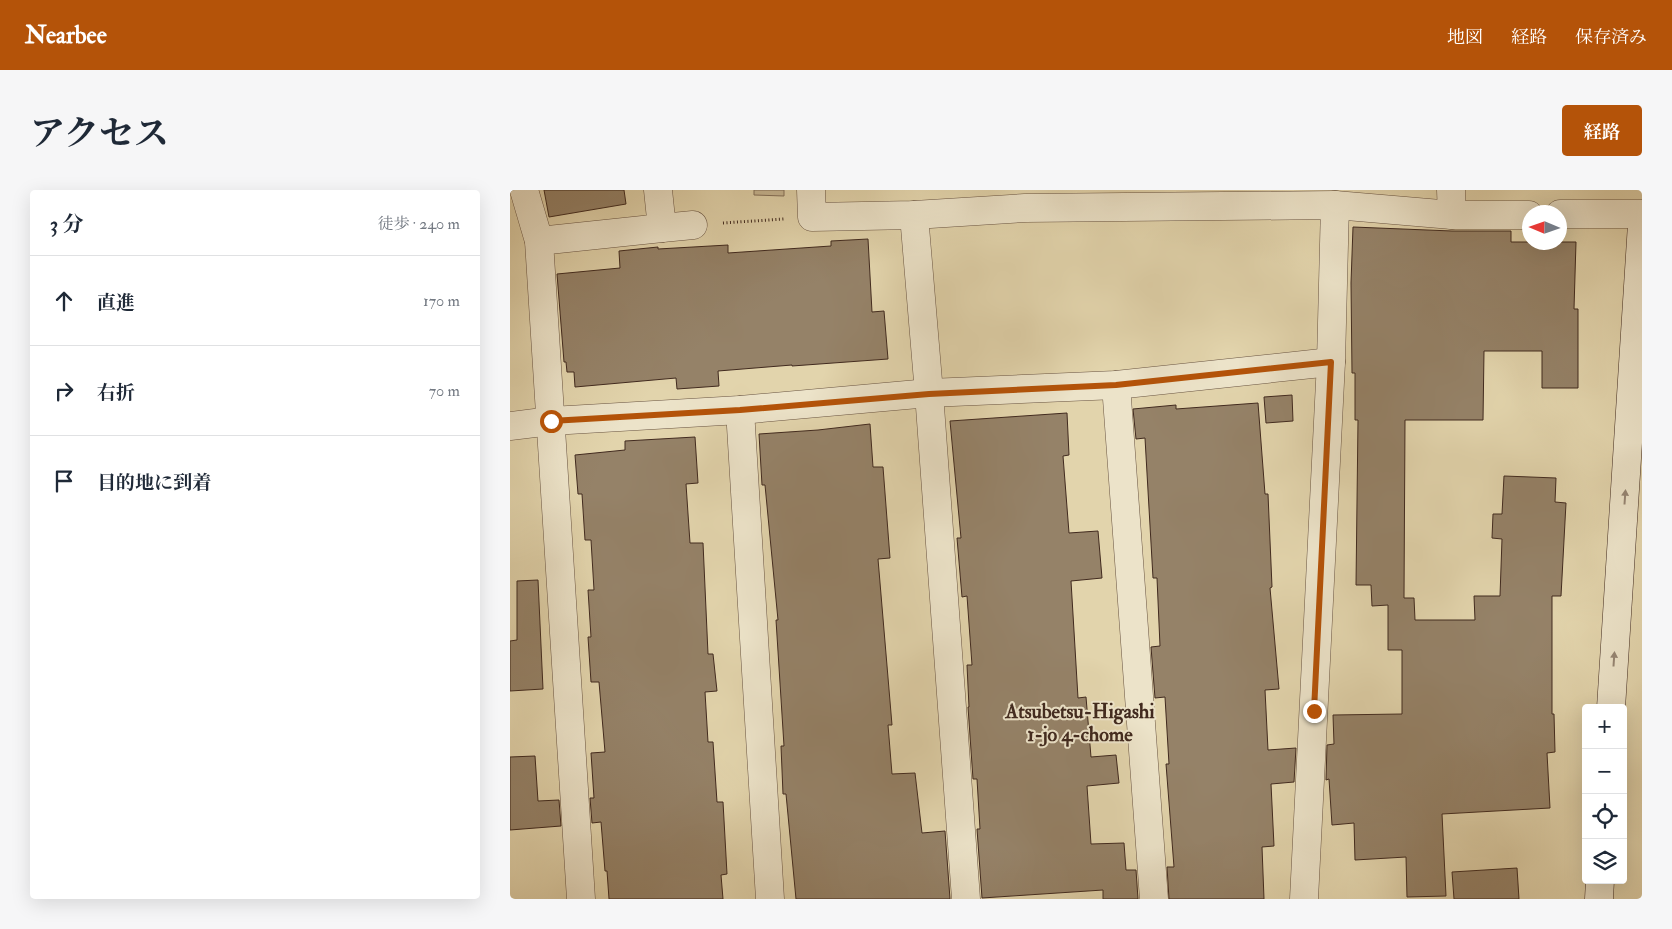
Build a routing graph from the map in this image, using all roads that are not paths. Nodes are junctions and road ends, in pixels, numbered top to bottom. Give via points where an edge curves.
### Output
1 (524, 190) edge
2 (658, 190) edge
3 (811, 190) edge
4 (1024, 199) edge
5 (1211, 199) edge
6 (1451, 203) edge
7 (1335, 204) junction
8 (1522, 214) edge
9 (1567, 214) edge
10 (1642, 214) edge
11 (914, 215) junction
12 (1642, 224) edge
13 (693, 225) road end
14 (662, 228) junction
15 (539, 240) junction
16 (1331, 362) junction
17 (1116, 385) junction
18 (929, 394) junction
19 (740, 410) junction
20 (551, 421) junction
21 (510, 426) edge
22 (1611, 704) edge
23 (1600, 884) edge
24 (581, 899) edge
25 (770, 899) edge
26 (966, 899) edge
27 (1154, 899) edge
28 (1304, 899) edge
29 (1599, 899) edge

1 - 15 street
2 - 14 street
3 - 11 street via 812,217
4 - 5 street
4 - 11 street
5 - 7 street
6 - 7 street
6 - 8 street
7 - 16 street
9 - 10 street
11 - 18 street
22 -> 12 street
13 - 14 street
14 - 15 street
15 - 20 street
16 - 17 street
16 - 28 street
17 - 18 street
17 - 27 street
18 - 19 street
18 - 26 street
19 - 20 street
19 - 25 street
20 - 21 street
20 - 24 street
23 - 29 street

